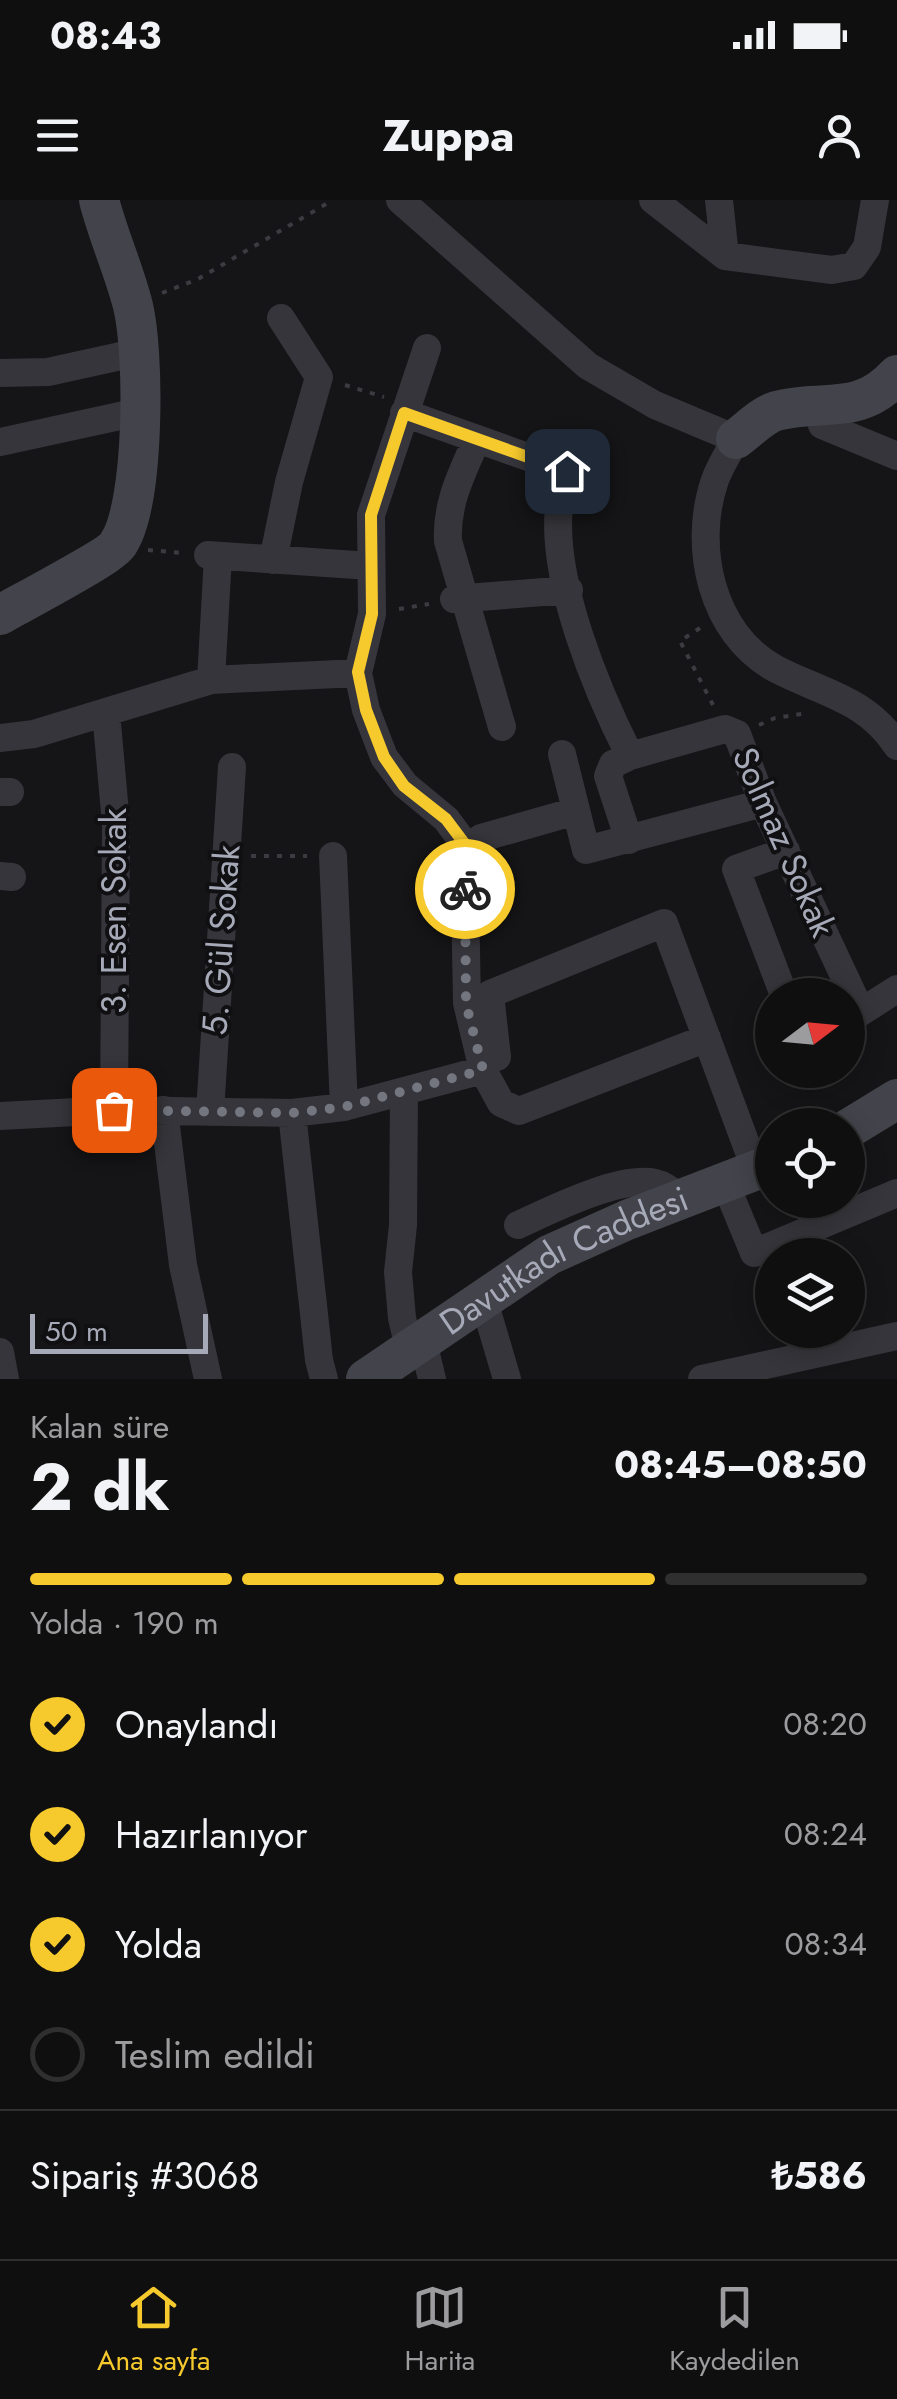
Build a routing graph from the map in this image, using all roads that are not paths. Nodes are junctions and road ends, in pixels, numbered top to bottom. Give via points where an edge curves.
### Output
1 (99, 200) edge
2 (400, 200) edge
3 (653, 200) edge
4 (719, 200) edge
5 (875, 200) edge
6 (725, 256) junction
7 (282, 318) dead end
8 (427, 348) dead end
9 (139, 352) junction
10 (0, 372) edge
11 (897, 375) edge
12 (406, 408) junction
13 (138, 412) junction
14 (822, 425) dead end
15 (476, 438) junction
16 (736, 439) junction
17 (0, 442) edge
18 (897, 456) edge
19 (273, 560) junction
20 (371, 566) junction
21 (569, 590) junction
22 (459, 598) junction
23 (0, 615) edge
24 (358, 672) junction
25 (211, 680) junction
26 (106, 712) junction
27 (502, 727) dead end
28 (0, 738) edge
29 (897, 746) edge
30 (562, 754) dead end
31 (630, 756) junction
32 (232, 768) dead end
33 (763, 802) junction
34 (576, 810) junction
35 (481, 838) dead end
36 (630, 840) junction
37 (786, 851) junction
38 (333, 856) road end
39 (778, 978) edge
40 (897, 989) edge
41 (707, 1038) junction
42 (483, 1070) junction
43 (404, 1091) junction
44 (897, 1100) edge
45 (502, 1104) junction
46 (344, 1107) junction
47 (114, 1110) junction
48 (164, 1110) junction
49 (210, 1112) junction
50 (292, 1113) junction
51 (0, 1116) edge
52 (865, 1118) edge
53 (751, 1173) edge
54 (897, 1193) edge
55 (683, 1199) junction
56 (518, 1224) dead end
57 (482, 1298) junction
58 (897, 1336) edge
59 (0, 1352) edge
60 (421, 1355) edge
61 (5, 1379) edge
62 (208, 1379) edge
63 (324, 1379) edge
64 (366, 1379) edge
65 (507, 1379) edge
66 (702, 1379) edge

1 - 9 main road via 133,305
2 - 16 street via 588,366
3 - 6 street
4 - 6 street
5 - 6 street via 867,247 854,266 832,270
7 - 19 street via 319,378
8 - 12 street
9 - 10 street via 48,372
9 - 13 main road
11 - 16 main road via 859,402 774,411
12 - 15 street
12 - 20 street via 371,515
13 - 17 street
13 - 23 main road via 134,507 117,547
14 - 18 street
15 - 21 street via 569,463 559,507
15 - 22 street via 447,518
16 - 29 street via 715,478 705,524 720,614 773,668 852,702 884,726
19 - 20 street
19 - 25 street via 213,556
20 - 24 street via 372,614
21 - 22 street
21 - 31 street via 601,699
22 - 27 street
24 - 25 street
24 - 42 street via 384,757 404,786 446,819 464,843 466,1004
25 - 26 street
26 - 28 street
26 - 47 street, 3. Esen Sokak via 116,824
30 - 34 street
31 - 33 street, Solmaz Sokak via 731,732
31 - 36 street via 613,764 608,776
32 - 49 street, 5. Gül Sokak
33 - 36 street
33 - 37 street, Solmaz Sokak
34 - 35 street
34 - 36 street via 586,850
37 - 39 street via 736,869
37 - 40 street, Solmaz Sokak via 861,1012
38 - 46 street
41 - 45 street via 519,1111
41 - 45 street via 664,923 490,994
41 - 53 street
42 - 43 street
42 - 45 street
43 - 46 street
43 - 60 street via 398,1272 402,1318
44 - 52 main road
46 - 50 street
47 - 48 street
47 - 51 street
48 - 49 street
48 - 62 street via 184,1266
49 - 50 street
50 - 63 street
53 - 54 street via 754,1253
53 - 55 main road, Davutkadı Caddesi
55 - 56 street via 650,1182 614,1187
55 - 57 main road, Davutkadı Caddesi via 549,1255
57 - 60 main road, Davutkadı Caddesi
57 - 65 street
58 - 66 street
59 - 61 street
60 - 64 main road, Davutkadı Caddesi

